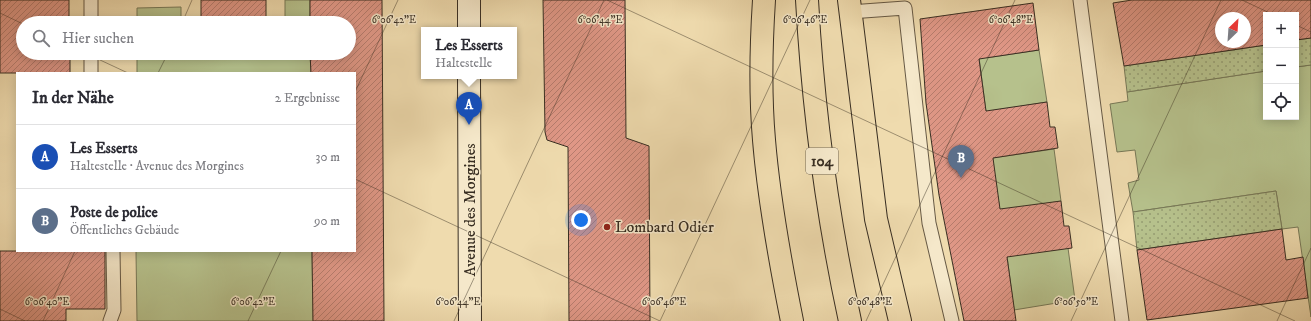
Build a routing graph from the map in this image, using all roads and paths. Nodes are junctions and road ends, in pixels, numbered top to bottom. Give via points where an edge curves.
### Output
1 (91, 0) edge
2 (469, 0) edge
3 (764, 0) edge
4 (807, 0) edge
5 (1080, 0) edge
6 (850, 6) edge
7 (91, 16) edge
8 (469, 27) edge
9 (91, 60) edge
10 (91, 72) edge
11 (469, 79) edge
12 (113, 252) edge
13 (110, 321) edge
14 (470, 321) edge
15 (792, 321) edge
16 (850, 321) edge
17 (900, 321) edge
18 (952, 321) edge
19 (1122, 321) edge

1 - 7 lane
2 - 8 street
3 - 15 main road via 761,50 764,140 777,242
4 - 16 main road, 104 via 818,136 836,256
5 - 19 lane
6 - 17 main road via 876,219
6 - 18 lane via 905,8 929,223
9 - 10 lane
11 - 14 street, Avenue des Morgines
12 - 13 lane via 114,310

